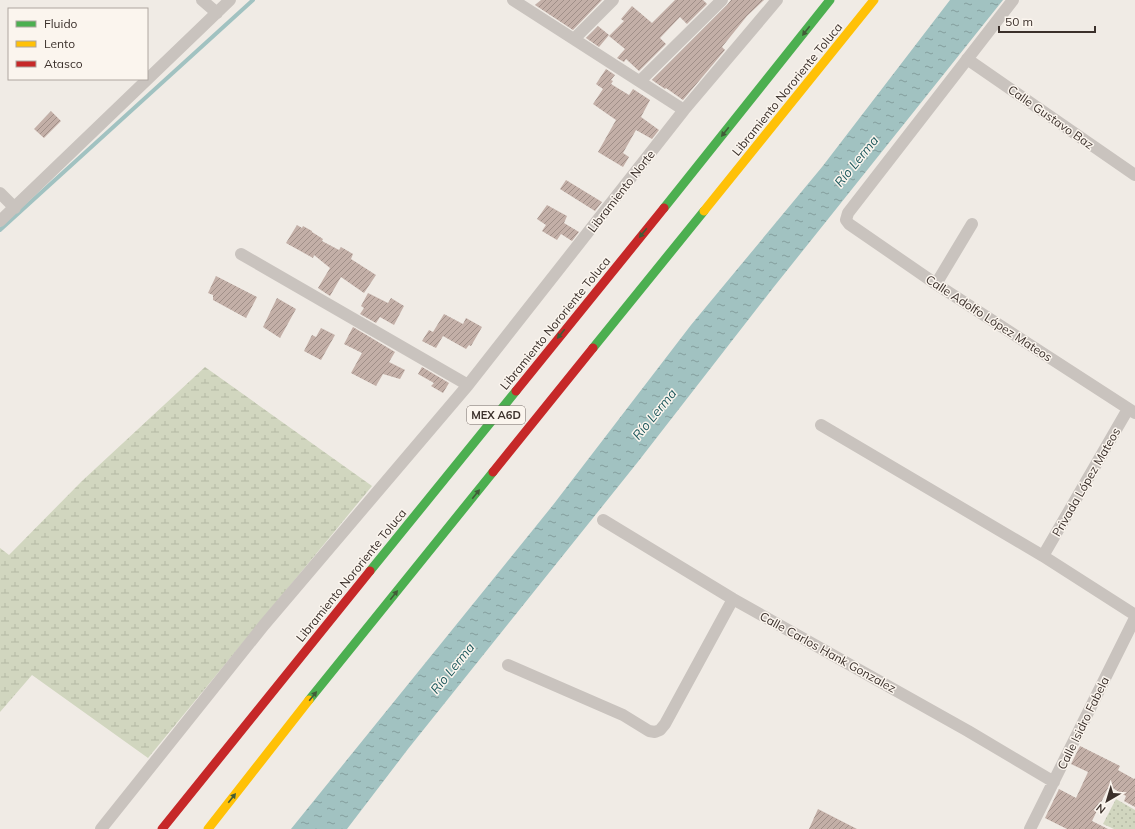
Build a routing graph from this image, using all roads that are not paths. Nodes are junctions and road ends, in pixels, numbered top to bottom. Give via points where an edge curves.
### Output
1 (202, 0) edge
2 (230, 0) edge
3 (613, 0) edge
4 (722, 0) edge
5 (777, 0) edge
6 (830, 0) edge
7 (874, 0) edge
8 (1013, 0) edge
9 (521, 2) edge
10 (217, 13) junction
11 (574, 39) junction
12 (967, 59) junction
13 (148, 80) edge
14 (148, 80) edge
15 (640, 81) junction
16 (684, 110) junction
17 (1135, 175) edge
18 (0, 194) edge
19 (15, 208) junction
20 (0, 221) edge
21 (972, 224) dead end
22 (241, 254) dead end
23 (936, 284) junction
24 (468, 385) junction
25 (1132, 411) edge
26 (821, 425) dead end
27 (603, 520) dead end
28 (1043, 556) junction
29 (733, 599) junction
30 (1135, 616) edge
31 (508, 665) dead end
32 (1054, 782) junction
33 (101, 829) edge
34 (162, 829) edge
35 (208, 829) edge
36 (1030, 829) edge

1 - 10 street
2 - 10 street
3 - 11 street
4 - 15 street
5 - 16 street, Libramiento Norte
6 -> 34 highway, Libramiento Nororiente Toluca / MEX A6D
35 -> 7 highway, Libramiento Nororiente Toluca / MEX A6D via 296,716
8 - 12 street
9 - 11 street
10 - 13 street
11 - 15 street
12 - 17 street, Calle Gustavo Baz
12 - 23 street, Calle Adolfo López Mateos via 848,213 846,220
14 - 19 street
15 - 16 street
16 - 24 street, Libramiento Norte
18 - 19 street
19 - 20 street
21 - 23 street
22 - 24 street
23 - 25 street, Calle Adolfo López Mateos
24 - 33 street, Libramiento Norte via 264,625
25 - 28 street, Privada López Mateos
26 - 28 street
27 - 29 street, Calle Carlos Hank Gonzalez
28 - 30 street
29 - 31 street via 665,724 655,732 623,715
29 - 32 street, Calle Carlos Hank Gonzalez
30 - 32 street, Calle Isidro Fabela
32 - 36 street, Calle Isidro Fabela

